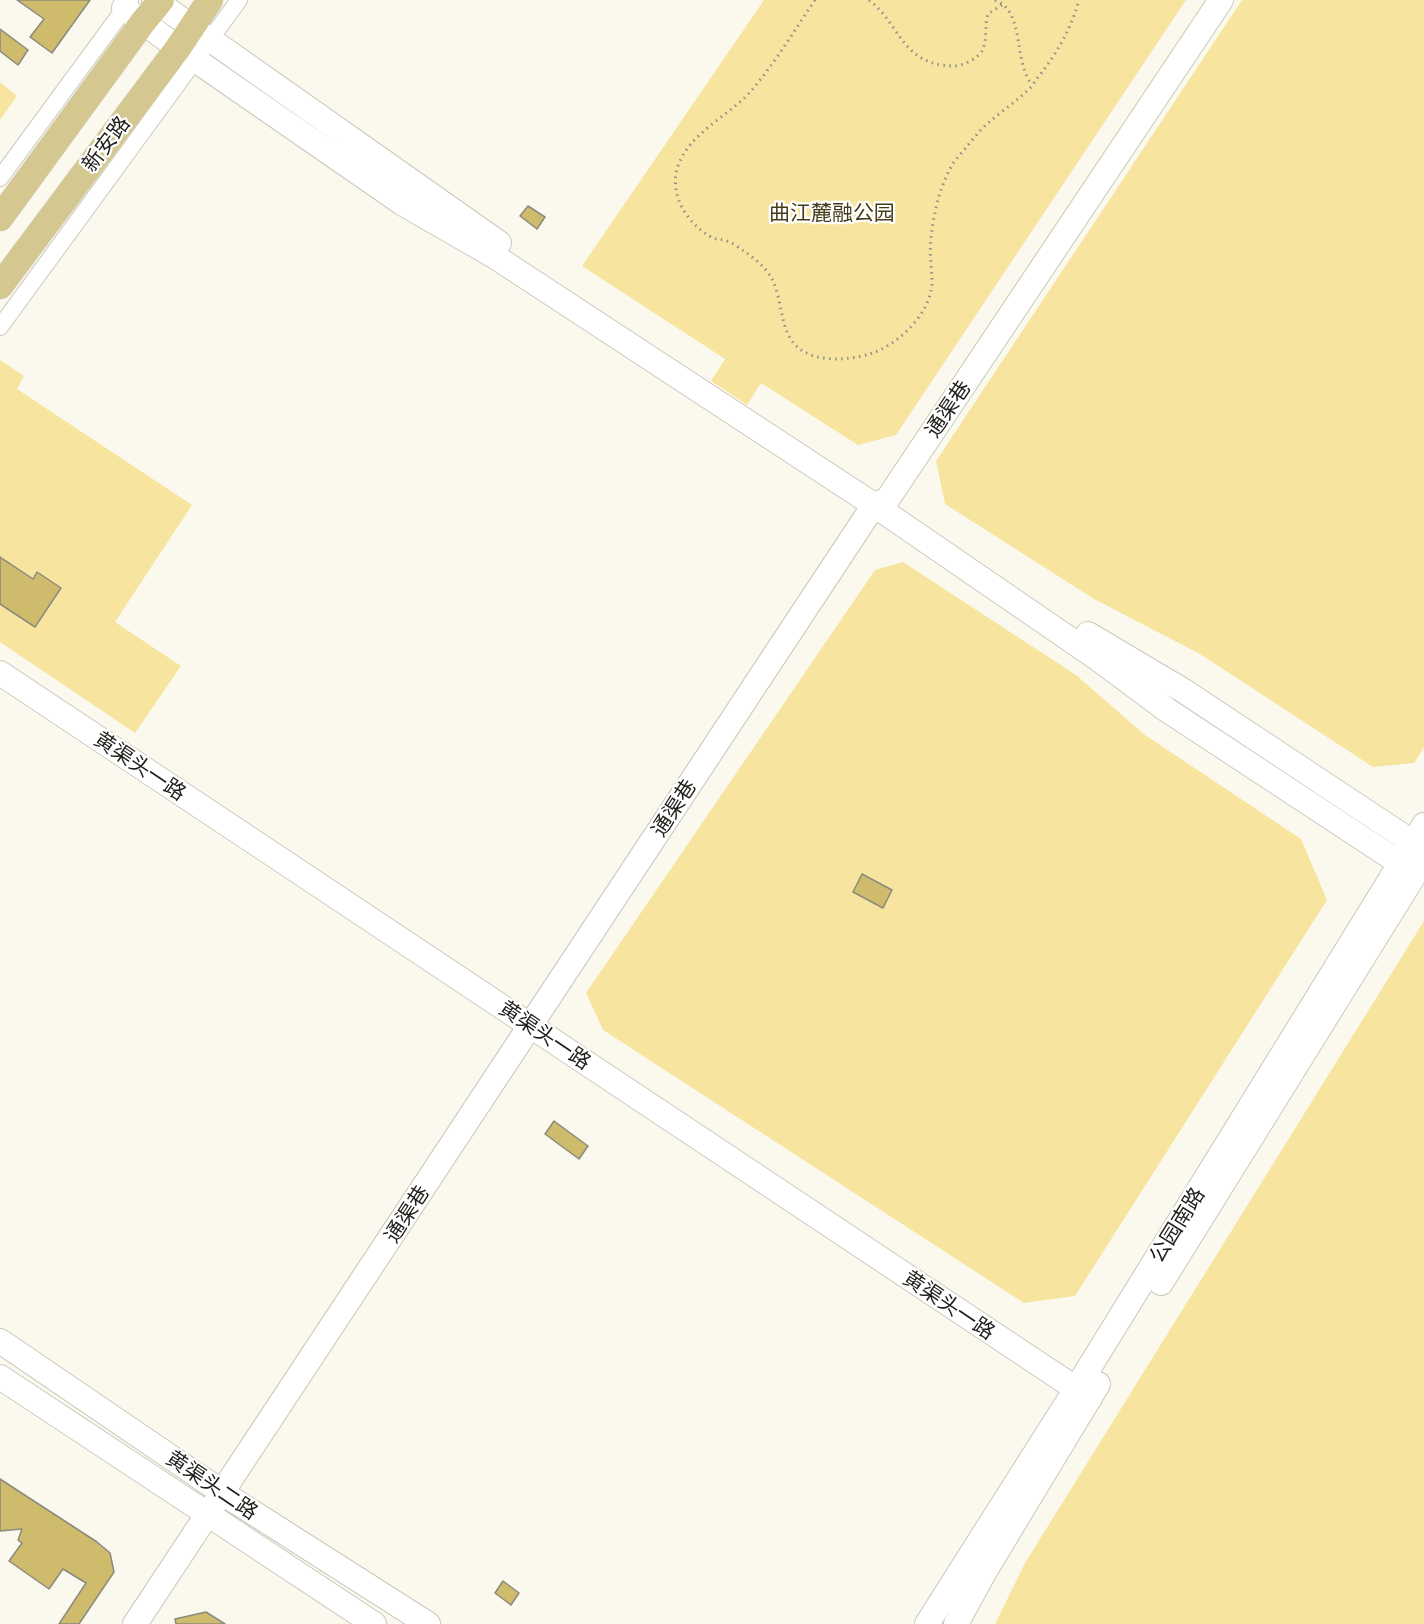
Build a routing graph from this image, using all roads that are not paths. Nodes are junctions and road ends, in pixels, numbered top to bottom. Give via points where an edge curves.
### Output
1 (210, 0) edge
2 (239, 0) edge
3 (1221, 0) edge
4 (145, 6) edge
5 (193, 44) junction
6 (0, 178) edge
7 (0, 218) edge
8 (0, 286) edge
9 (0, 327) edge
10 (880, 503) junction
11 (0, 673) edge
12 (1417, 852) edge
13 (530, 1026) junction
14 (0, 1341) edge
15 (0, 1377) edge
16 (1083, 1394) junction
17 (223, 1493) junction
18 (208, 1515) junction
19 (135, 1624) edge
20 (374, 1624) edge
21 (428, 1624) edge
22 (927, 1624) edge
23 (956, 1624) edge

1 - 5 main road, 新安路
2 - 5 street
3 - 10 street, 通渠巷
4 - 5 street
4 - 6 street
4 - 7 main road, 新安路
5 - 8 main road, 新安路
5 - 9 street
5 - 10 street via 402,203 494,256
10 - 12 street via 1167,710
10 - 13 street, 通渠巷
11 - 13 street, 黄渠头一路
12 - 16 street, 公园南路
13 - 16 street, 黄渠头一路
13 - 17 street, 通渠巷
14 - 17 street, 黄渠头二路
15 - 18 street, 黄渠头二路
16 - 22 street, 公园南路
16 - 23 street, 公园南路
17 - 18 street, 通渠巷
17 - 21 street, 黄渠头二路
18 - 19 street, 通渠巷
18 - 20 street, 黄渠头二路

